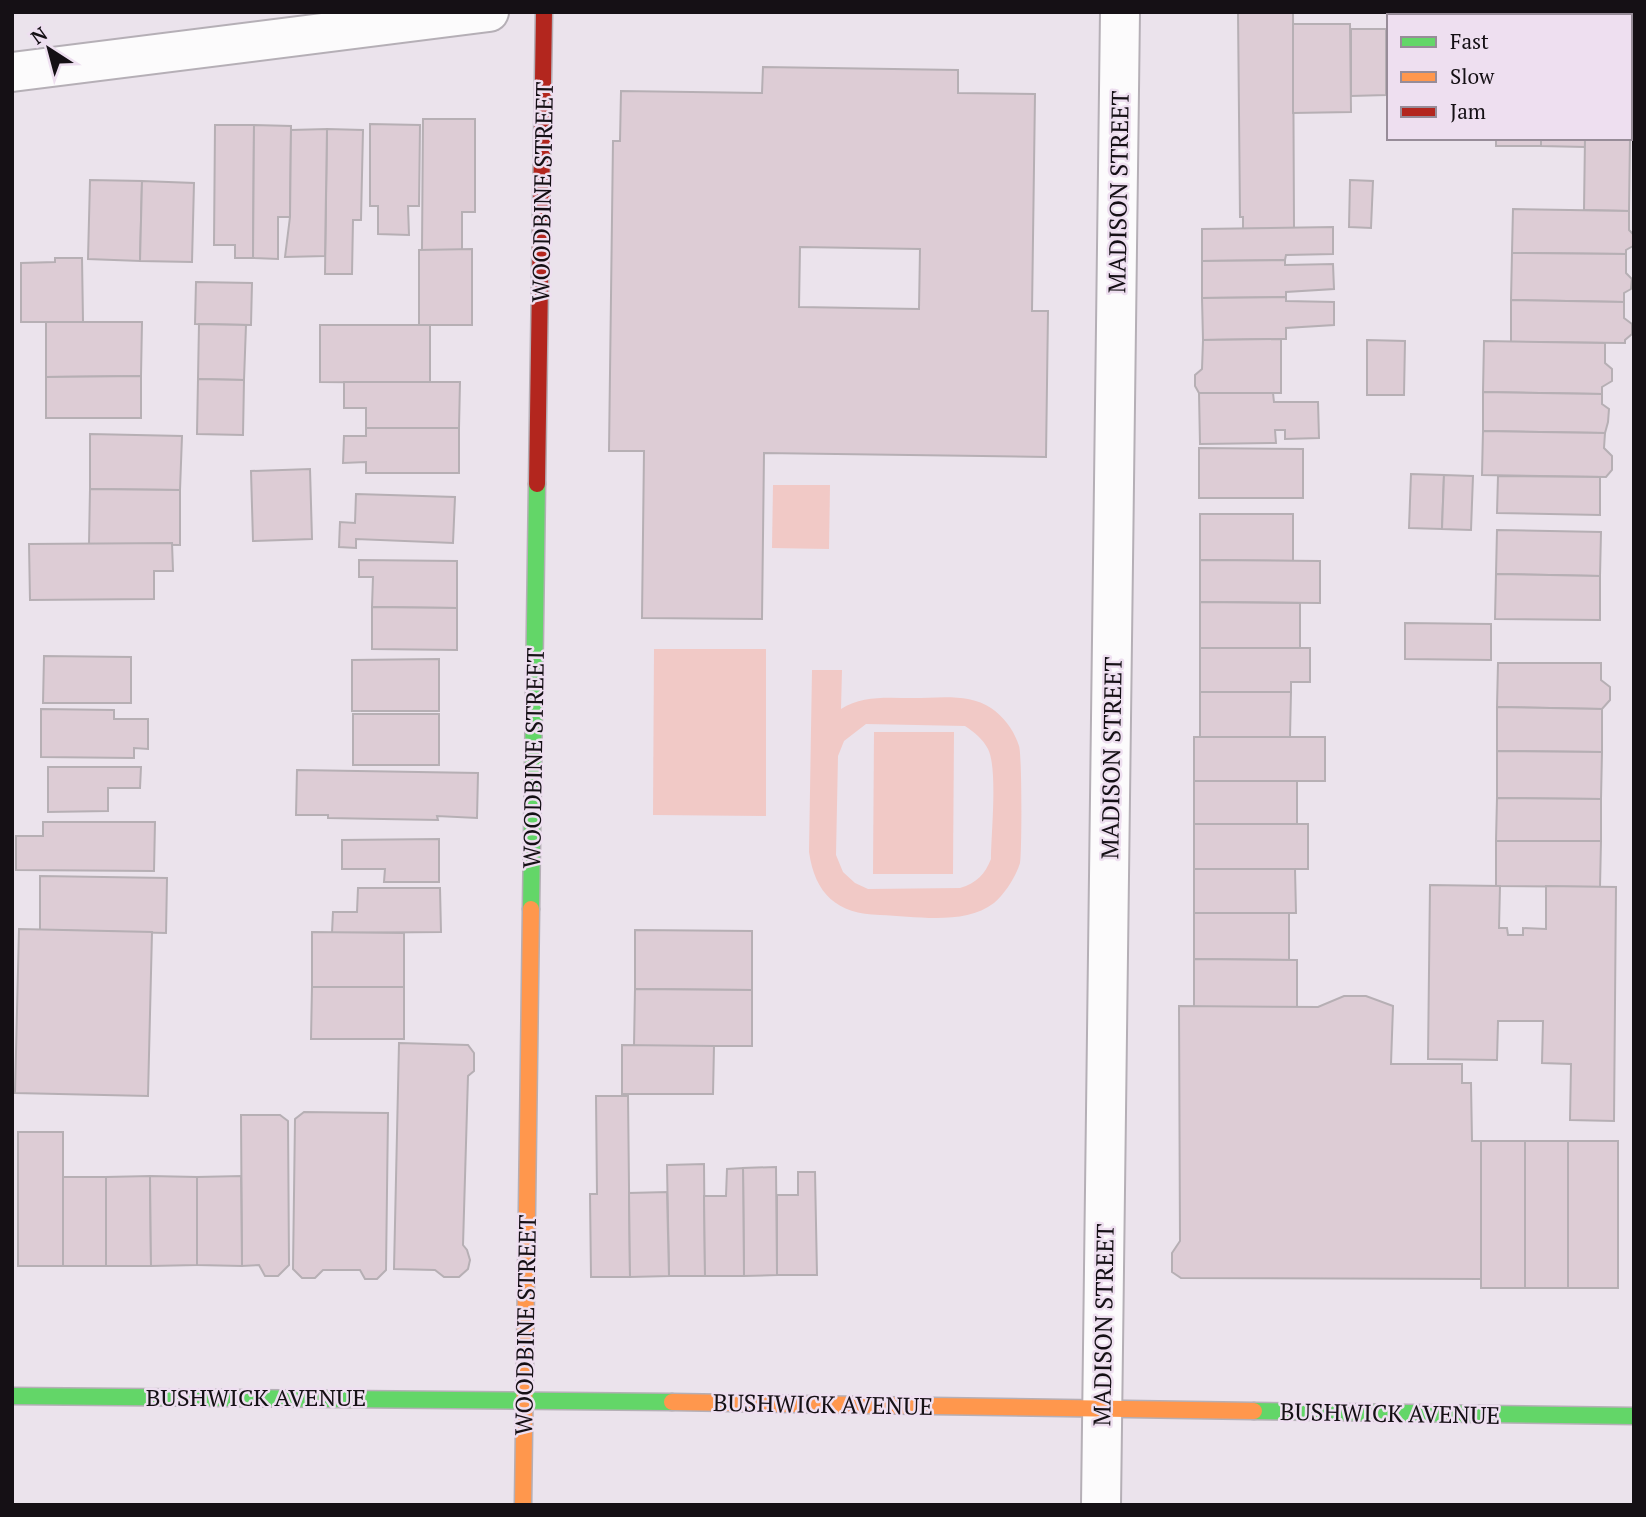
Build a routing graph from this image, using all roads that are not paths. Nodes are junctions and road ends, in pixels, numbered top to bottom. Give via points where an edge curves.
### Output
1 (489, 12) edge
2 (544, 12) edge
3 (1120, 12) edge
4 (12, 72) edge
5 (12, 1396) edge
6 (524, 1400) junction
7 (1102, 1409) junction
8 (1634, 1416) edge
9 (523, 1505) edge
10 (1101, 1505) edge

1 - 4 street
2 - 6 main road, WOODBINE STREET
3 - 7 street, MADISON STREET
5 - 6 main road, BUSHWICK AVENUE
6 - 7 main road, BUSHWICK AVENUE
6 - 9 main road, WOODBINE STREET
7 - 8 main road, BUSHWICK AVENUE
7 - 10 street, MADISON STREET

